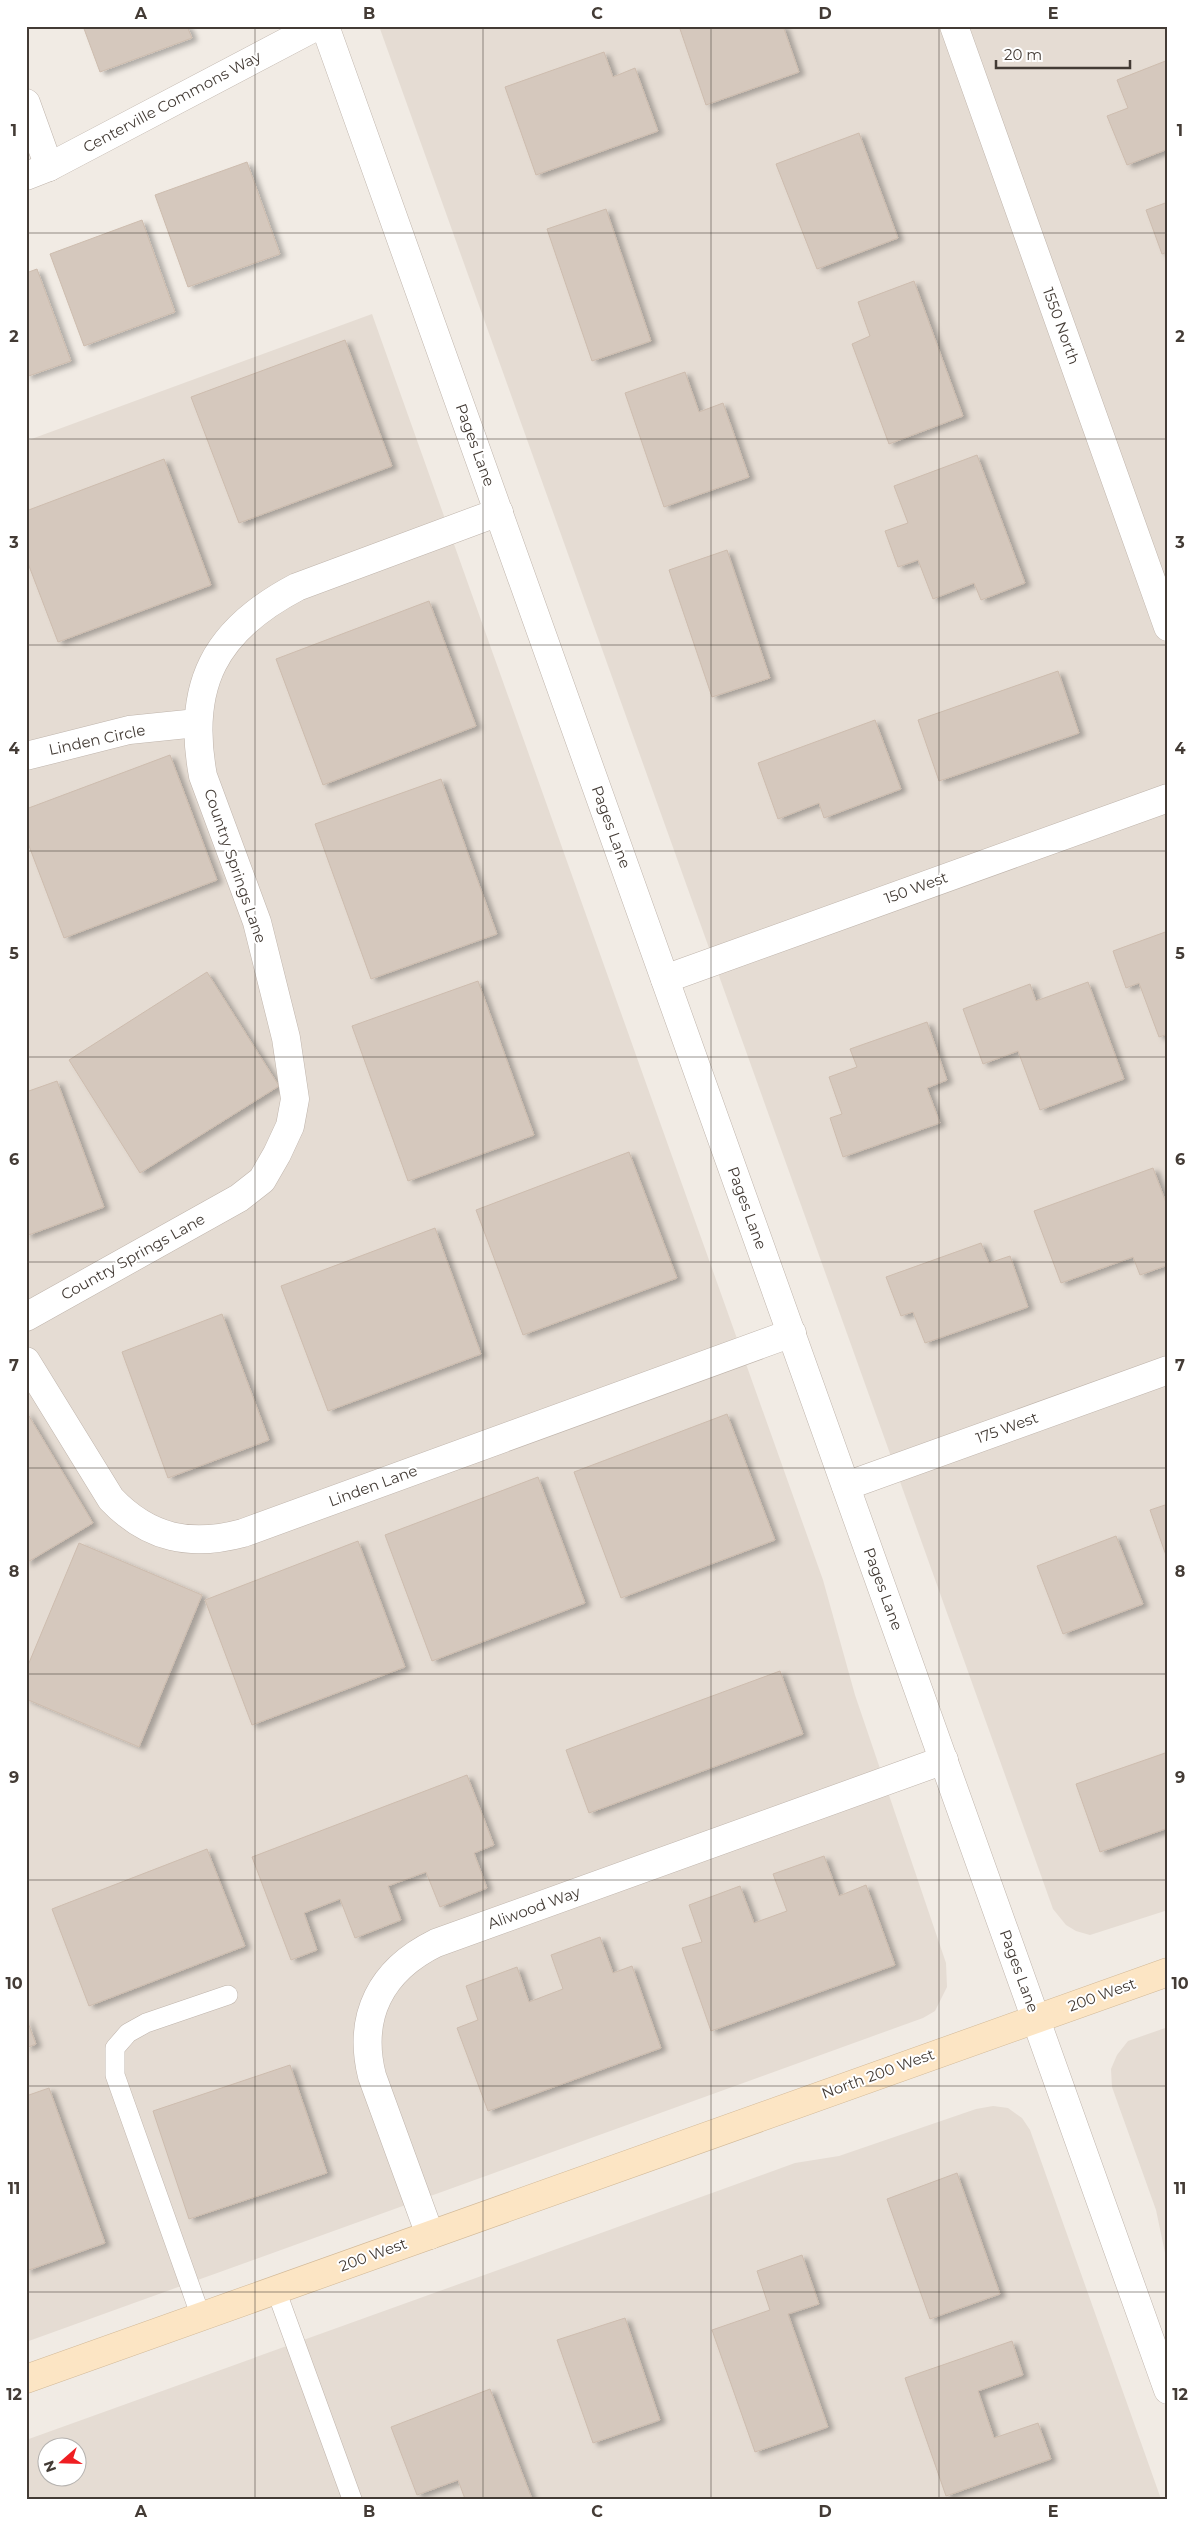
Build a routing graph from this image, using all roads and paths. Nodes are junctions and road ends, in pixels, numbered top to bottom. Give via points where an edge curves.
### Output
1 (317, 26) edge
2 (325, 26) edge
3 (954, 26) edge
4 (26, 102) edge
5 (38, 172) edge
6 (499, 512) junction
7 (1168, 627) edge
8 (197, 723) junction
9 (26, 756) edge
10 (1168, 798) edge
11 (665, 979) junction
12 (26, 1317) edge
13 (792, 1333) junction
14 (26, 1361) edge
15 (1168, 1370) edge
16 (846, 1486) junction
17 (944, 1760) junction
18 (1168, 1972) edge
19 (228, 1995) dead end
20 (1036, 2019) junction
21 (720, 2130) joint
22 (430, 2235) junction
23 (276, 2290) junction
24 (201, 2317) junction
25 (26, 2380) edge
26 (1168, 2390) edge
27 (352, 2499) edge

1 - 5 street, Centerville Commons Way
2 - 6 street, Pages Lane
3 - 7 street, 1550 North
4 - 5 street
6 - 8 street, Country Springs Lane via 297,587 271,601 225,642 210,667
6 - 11 street, Pages Lane
8 - 9 street, Linden Circle via 129,730
8 - 12 street, Country Springs Lane via 203,776 257,922 286,1038 295,1100 290,1126 262,1180 239,1198
10 - 11 street, 150 West
11 - 13 street, Pages Lane
13 - 14 street, Linden Lane via 244,1533 220,1539 195,1540 171,1536 128,1517 111,1499
13 - 16 street, Pages Lane
15 - 16 street, 175 West
16 - 17 street, Pages Lane
17 - 20 street, Pages Lane
17 - 22 street, Aliwood Way via 436,1944 401,1965 377,1998 370,2017 367,2056
18 - 20 main road, 200 West
19 - 24 lane via 146,2023 128,2034 115,2048 115,2075
20 - 21 main road, North 200 West
20 - 26 street, Pages Lane
21 - 22 main road, 200 West
22 - 23 main road, 200 West
23 - 24 main road, 200 West
23 - 27 lane
24 - 25 main road, 200 West

